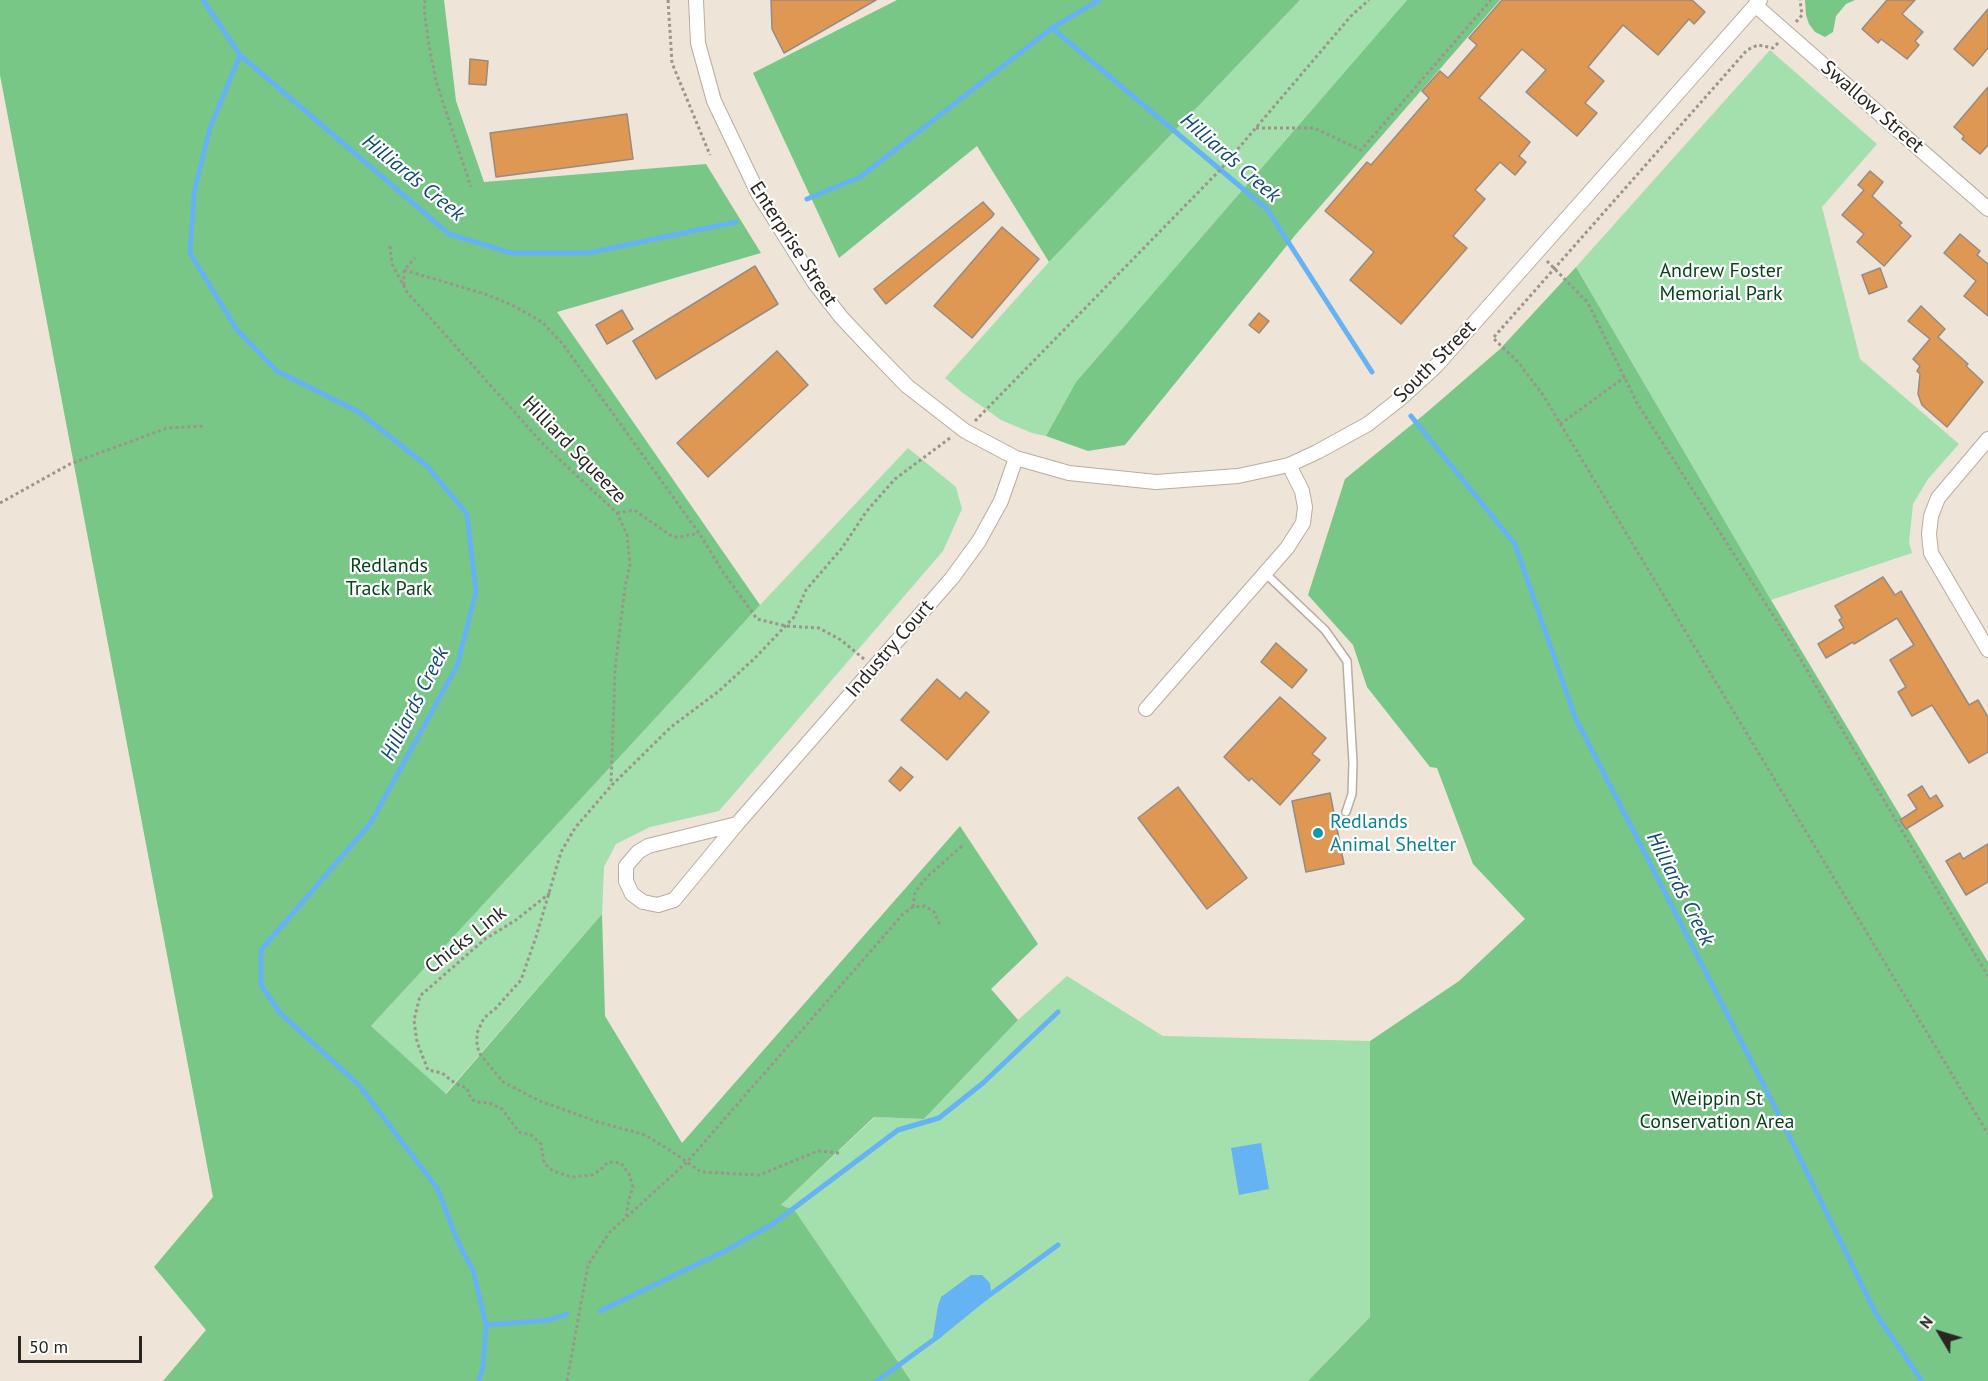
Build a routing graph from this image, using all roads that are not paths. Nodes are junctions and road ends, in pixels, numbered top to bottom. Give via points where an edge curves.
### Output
1 (696, 0) edge
2 (1758, 2) edge
3 (1988, 209) edge
4 (1988, 439) edge
5 (1016, 458) junction
6 (1289, 465) junction
7 (1265, 573) junction
8 (1988, 650) edge
9 (1146, 709) dead end
10 (1346, 813) dead end
11 (738, 824) junction

1 - 5 street, Enterprise Street via 698,43 714,100 758,193 814,282 907,386 965,431
2 - 3 street, Swallow Street
2 - 6 street, South Street via 1436,366 1368,424
4 - 8 street via 1938,498 1929,534 1931,553
5 - 6 street, Enterprise Street via 1070,473 1156,482 1238,476
5 - 11 street, Industry Court via 1001,501 952,578
6 - 7 street via 1302,491 1303,523
7 - 9 street
7 - 10 lane via 1325,630 1347,660 1353,763 1352,794
11 - 11 street, Industry Court via 674,900 658,905 643,903 632,894 626,881 626,866 638,852 648,846

